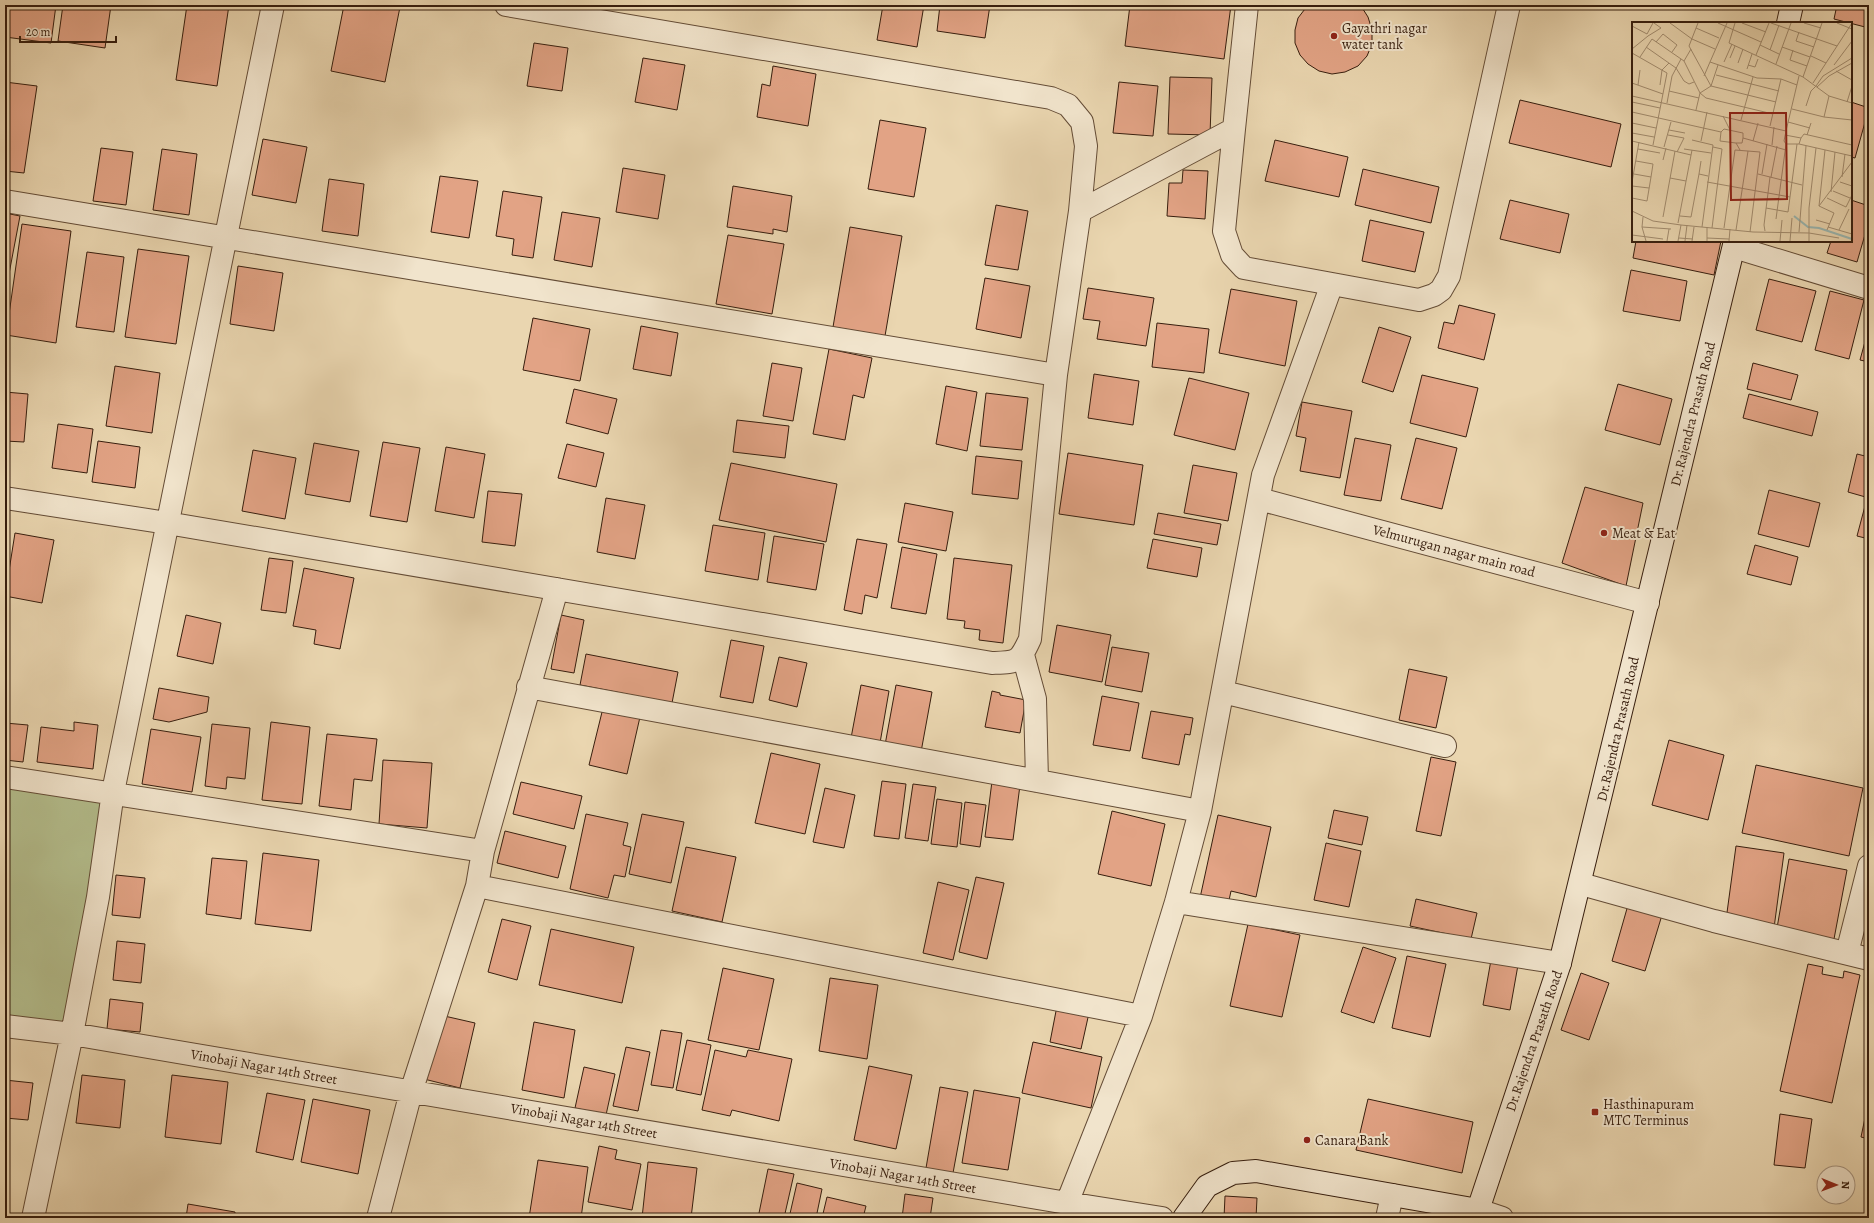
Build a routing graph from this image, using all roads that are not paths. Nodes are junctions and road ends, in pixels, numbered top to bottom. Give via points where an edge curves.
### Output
1 (273, 5) edge
2 (506, 5) edge
3 (1247, 5) edge
4 (1509, 5) edge
5 (1792, 5) edge
6 (1788, 22) edge
7 (1234, 129) junction
8 (5, 201) edge
9 (1080, 211) junction
10 (225, 238) junction
11 (1734, 244) edge
12 (1332, 284) junction
13 (1869, 288) edge
14 (1056, 375) junction
15 (5, 498) edge
16 (1259, 499) junction
17 (167, 523) junction
18 (557, 589) junction
19 (1648, 603) junction
20 (1023, 655) junction
21 (528, 687) junction
22 (1223, 692) junction
23 (1445, 746) dead end
24 (5, 777) edge
25 (1038, 781) junction
26 (113, 792) junction
27 (1200, 811) junction
28 (483, 851) junction
29 (1869, 866) edge
30 (1581, 884) junction
31 (477, 886) junction
32 (1176, 902) junction
33 (1848, 953) junction
34 (1869, 958) edge
35 (1560, 963) junction
36 (1141, 1016) junction
37 (5, 1026) edge
38 (72, 1034) junction
39 (411, 1092) junction
40 (1392, 1194) junction
41 (1067, 1203) junction
42 (1478, 1210) junction
43 (33, 1218) edge
44 (378, 1218) edge
45 (1162, 1218) edge
46 (1184, 1218) edge
47 (1387, 1218) edge
48 (1502, 1218) edge

1 - 10 street
2 - 9 street via 1051,98 1068,105 1082,122 1086,146
3 - 7 street
4 - 12 street via 1449,276 1441,290 1419,300
5 - 6 street
7 - 9 street
7 - 12 street via 1224,231 1232,255 1244,268
8 - 10 street
9 - 14 street
10 - 14 street
10 - 17 street
11 - 13 street
11 - 19 street, Dr.Rajendra Prasath Road
12 - 16 street via 1263,475
14 - 20 street via 1030,639
15 - 17 street
16 - 19 street, Velmurugan nagar main road
16 - 22 street
17 - 18 street
17 - 26 street
18 - 20 street via 992,663 1014,662
18 - 21 street
19 - 30 street, Dr.Rajendra Prasath Road
20 - 25 street via 1035,699
21 - 25 street
21 - 28 street
22 - 23 street
22 - 27 street
24 - 26 street
25 - 27 street
26 - 28 street
26 - 38 street via 98,897
27 - 32 street
28 - 31 street
29 - 33 street
30 - 33 street via 1714,921
30 - 35 street, Dr.Rajendra Prasath Road
31 - 36 street
31 - 39 street
32 - 35 street
32 - 36 street
33 - 34 street
35 - 42 street, Dr.Rajendra Prasath Road
36 - 41 street
37 - 38 street, Vinobaji Nagar 14th Street
38 - 39 street, Vinobaji Nagar 14th Street
38 - 43 street
39 - 41 street, Vinobaji Nagar 14th Street
39 - 44 street
40 - 42 street
40 - 46 street via 1256,1171 1233,1173 1207,1186
40 - 47 street
41 - 45 street, Vinobaji Nagar 14th Street
42 - 48 street

